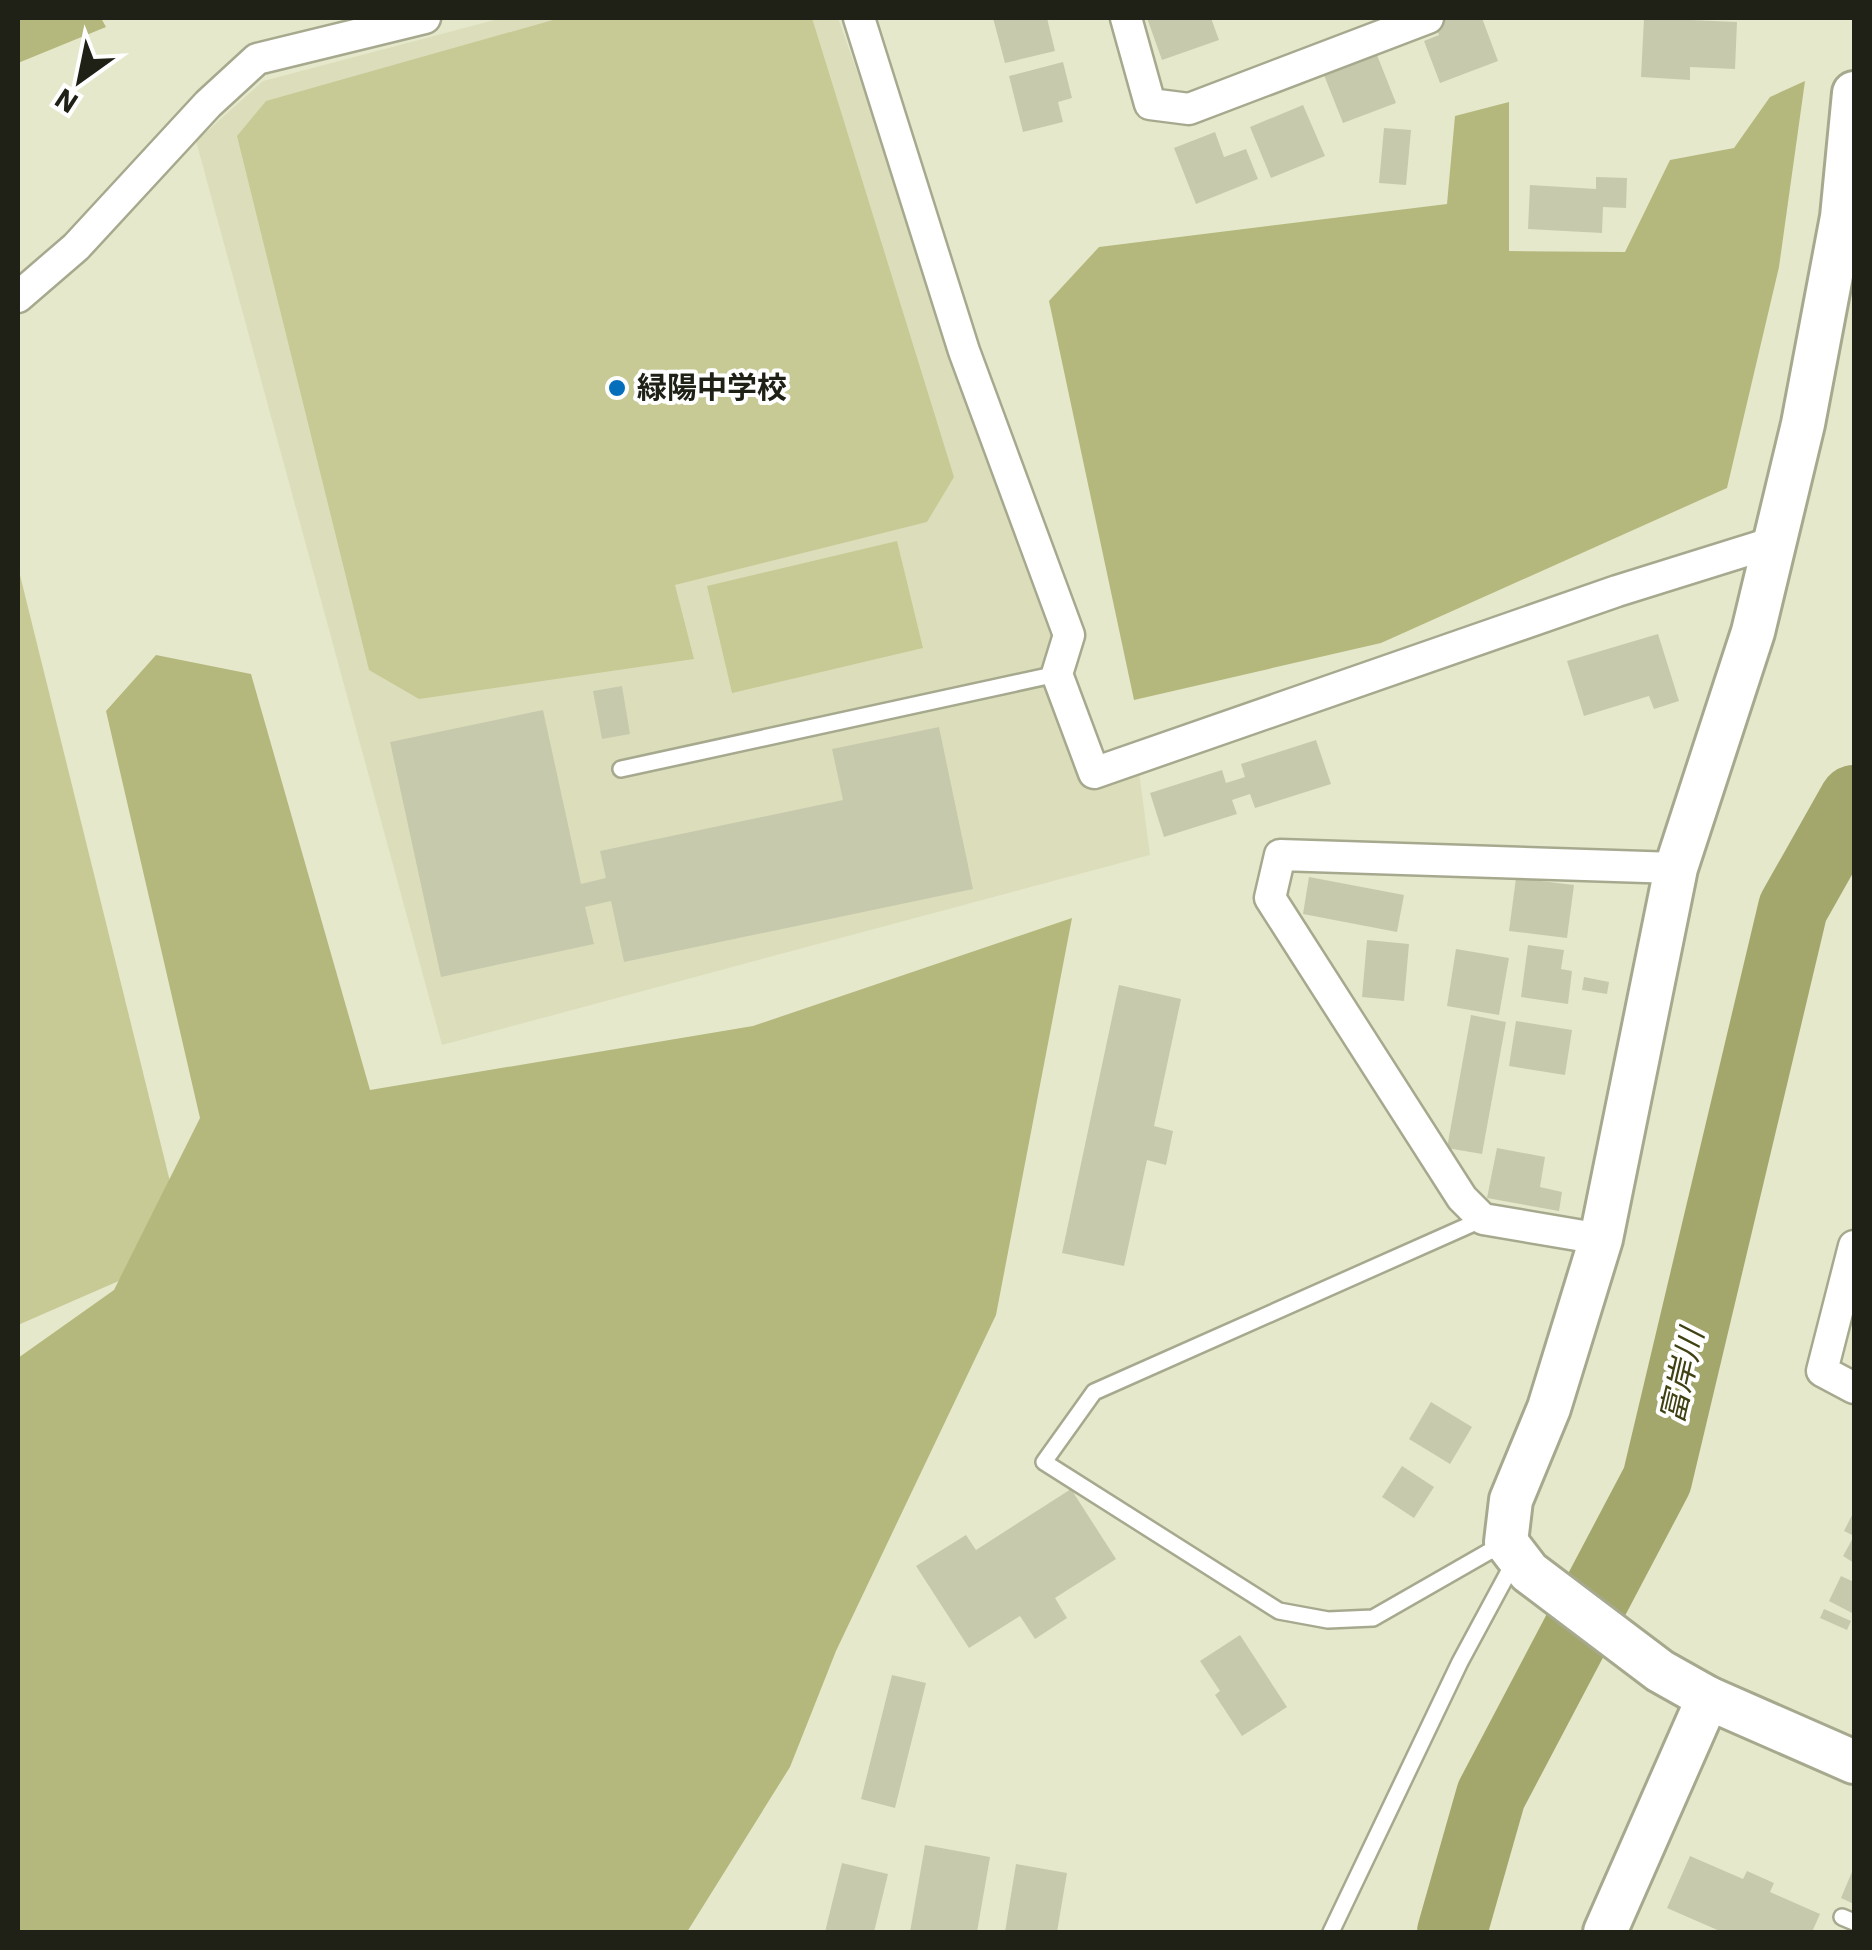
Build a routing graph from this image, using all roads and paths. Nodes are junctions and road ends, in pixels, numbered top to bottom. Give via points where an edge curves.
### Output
1 (425, 18) edge
2 (860, 18) edge
3 (1126, 18) edge
4 (1428, 18) edge
5 (1854, 93) edge
6 (18, 298) edge
7 (1774, 542) junction
8 (1057, 674) junction
9 (621, 769) dead end
10 (1676, 868) junction
11 (1483, 1219) junction
12 (1601, 1239) junction
13 (1854, 1246) edge
14 (1854, 1388) edge
15 (1518, 1557) junction
16 (1708, 1698) junction
17 (1854, 1762) edge
18 (1331, 1932) edge
19 (1604, 1932) edge

1 - 6 street via 257,59
2 - 8 street via 964,351 1069,635
3 - 4 street via 1150,104 1188,108
5 - 7 street via 1842,217 1804,424
7 - 8 street via 1094,773
7 - 10 street via 1753,632
8 - 9 lane
10 - 11 street via 1280,855 1270,898 1462,1198
10 - 12 street
11 - 12 street
11 - 15 lane via 1094,1392 1044,1462 1279,1612 1373,1618
12 - 15 street via 1549,1408 1511,1500
13 - 14 street via 1822,1370
15 - 16 street via 1660,1671
15 - 18 lane via 1460,1662
16 - 17 street
16 - 19 street

